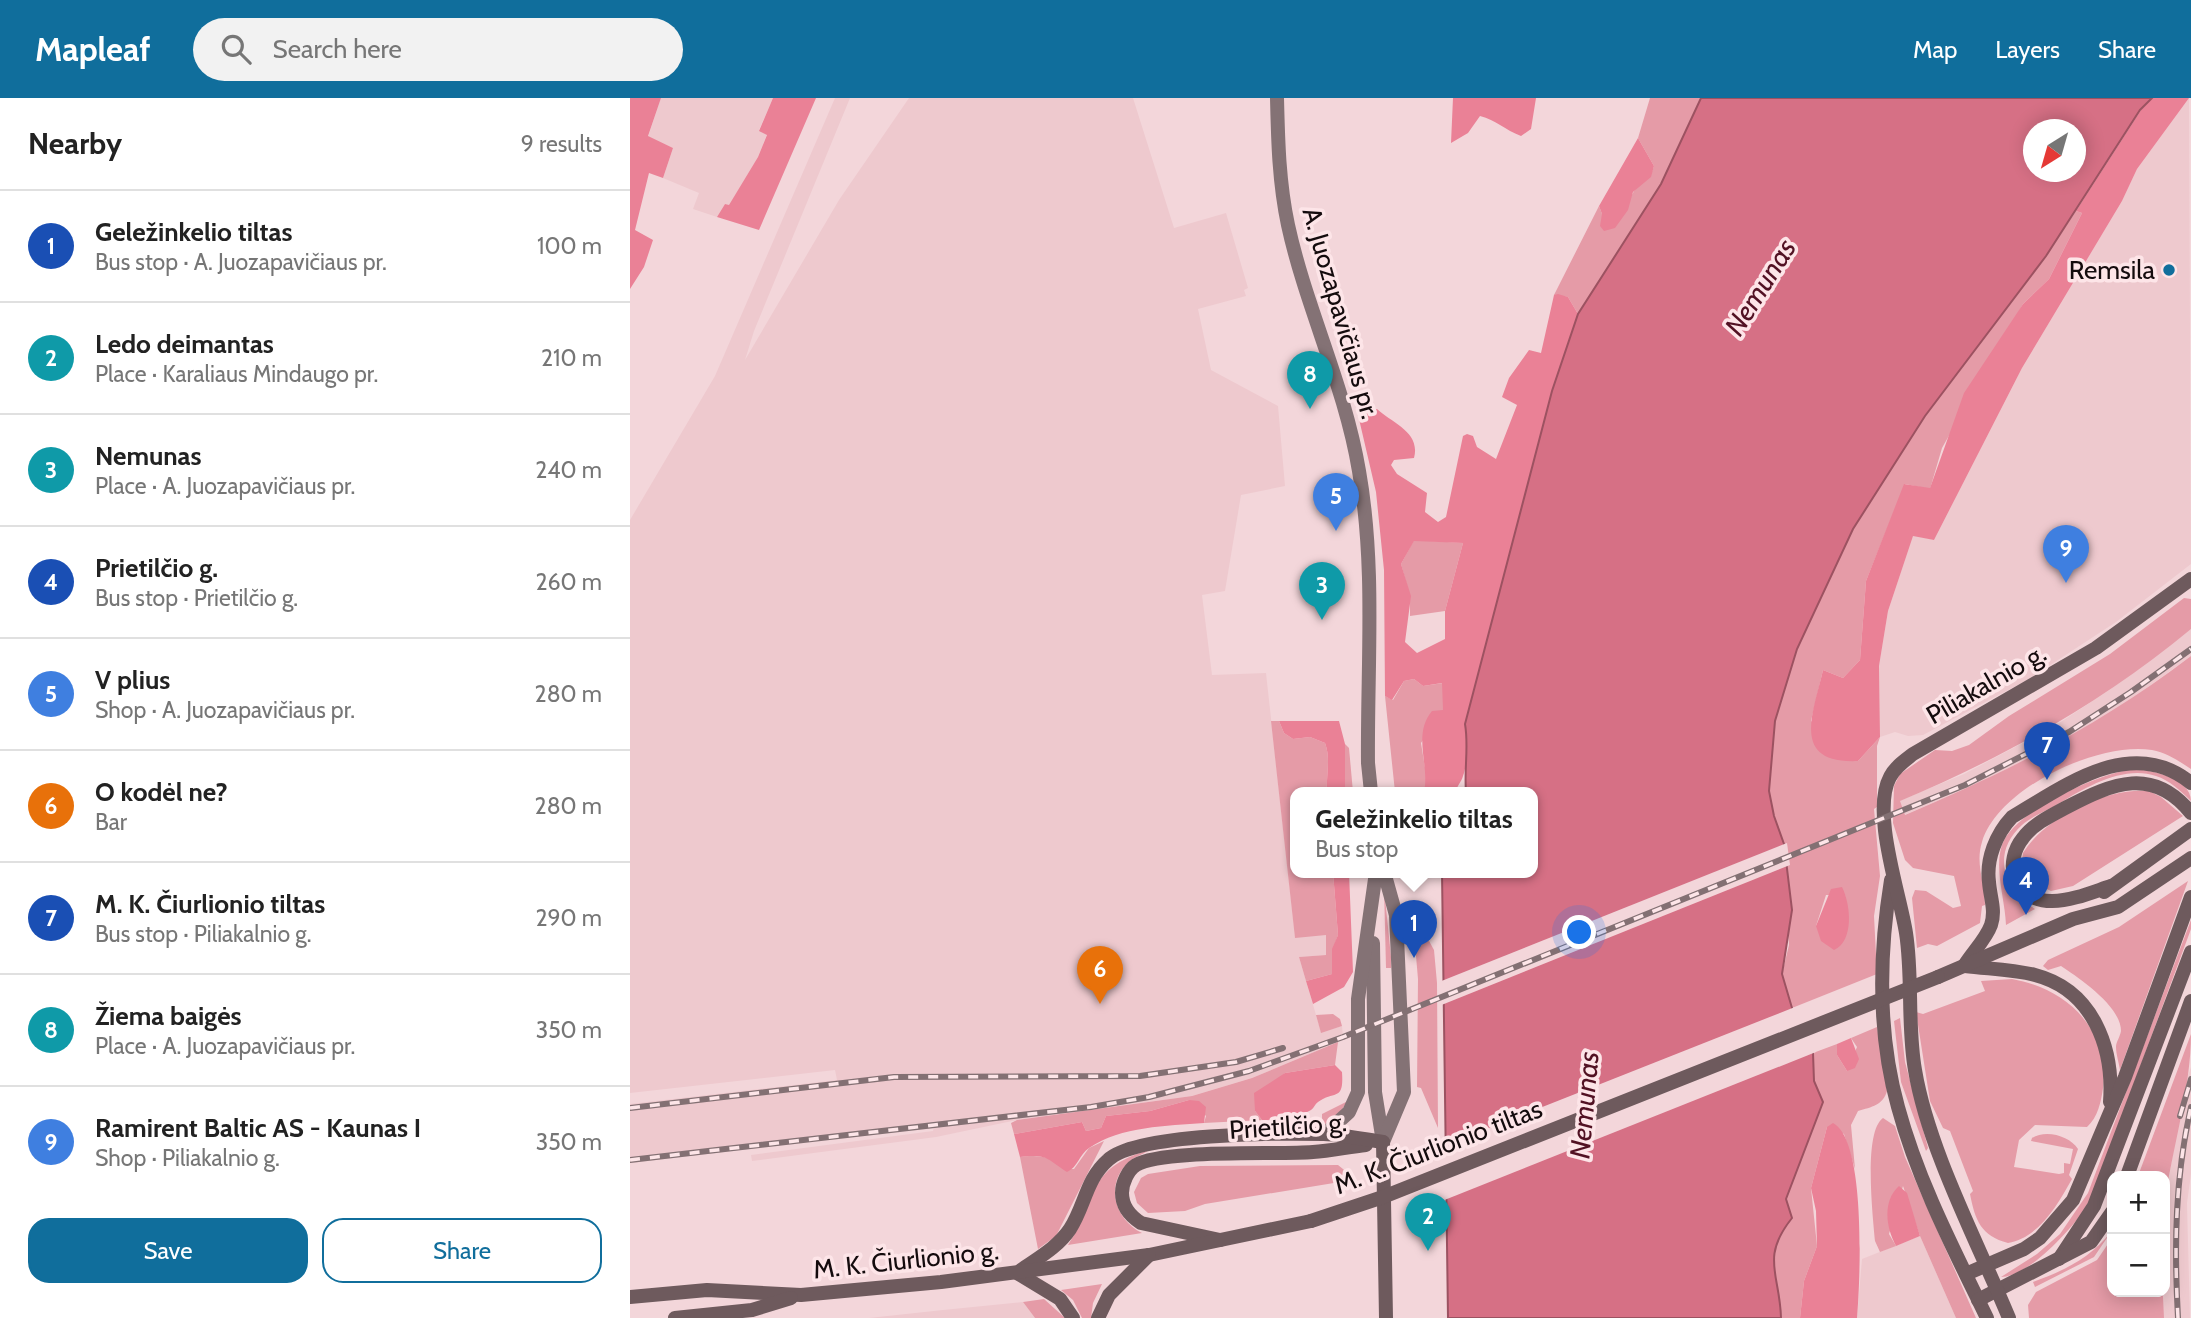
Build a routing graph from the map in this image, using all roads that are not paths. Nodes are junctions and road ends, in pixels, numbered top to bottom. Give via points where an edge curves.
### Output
1 (1277, 98) edge
2 (2191, 579) edge
3 (2191, 783) edge
4 (1370, 787) edge
5 (2191, 813) edge
6 (2191, 829) edge
7 (2191, 858) edge
8 (1892, 876) junction
9 (1375, 878) edge
10 (1386, 878) edge
11 (2111, 886) junction
12 (2191, 897) edge
13 (1373, 906) junction
14 (2073, 919) junction
15 (2191, 952) edge
16 (1964, 966) junction
17 (2191, 1001) edge
18 (2109, 1117) junction
19 (1325, 1134) junction
20 (1382, 1142) junction
21 (2129, 1171) edge
22 (2107, 1219) edge
23 (1225, 1241) junction
24 (1150, 1255) junction
25 (2059, 1259) junction
26 (1986, 1264) junction
27 (1017, 1273) junction
28 (1966, 1274) junction
29 (1998, 1292) junction
30 (801, 1295) junction
31 (630, 1297) edge
32 (1978, 1300) junction
33 (676, 1318) edge
34 (1073, 1318) edge
35 (1098, 1318) edge
36 (1386, 1318) edge
37 (1987, 1318) edge
38 (2009, 1318) edge

1 - 4 main road, A. Juozapavičiaus pr. via 1288,228 1359,470 1368,558
2 - 8 main road, Piliakalnio g. via 2096,648 1899,765 1885,797
3 - 16 main road via 2157,763 2113,764 2012,817 1992,855 1988,880 1994,909 1991,924
5 - 11 main road via 2174,796 2149,783 2115,785 2040,822 2017,846 2013,872 2024,891 2038,900 2071,899
6 - 11 main road
7 - 14 main road via 2118,907
8 - 26 main road via 1906,932 1909,1025 1923,1107
8 - 28 main road via 1883,930 1890,1074 1905,1133
9 - 13 main road
10 - 20 main road via 1396,915 1404,1092
11 - 14 main road
12 - 18 main road
13 - 19 main road via 1358,999 1358,1092 1349,1112
13 - 20 main road via 1375,1092
14 - 16 main road
15 - 25 main road via 2094,1206
16 - 18 main road via 2042,977 2089,1011 2103,1035 2110,1066
16 - 23 main road, M. K. Čiurlionio tiltas, bridge via 1383,1197 1311,1221
17 - 21 main road
18 - 26 main road via 2082,1180 2056,1222 2024,1249
19 - 20 main road, Prietilčio g.
19 - 27 main road, Prietilčio g. via 1172,1139 1122,1150 1100,1167 1089,1183 1063,1238
20 - 23 main road, Prietilčio g. via 1315,1152 1184,1156 1154,1160 1130,1171 1122,1194 1133,1218
20 - 36 main road
22 - 25 main road via 2091,1242
23 - 24 main road
24 - 27 main road
24 - 35 main road via 1109,1296
25 - 29 main road
26 - 28 main road
26 - 29 main road
27 - 30 main road, M. K. Čiurlionio g.
27 - 34 main road via 1060,1300
28 - 32 main road
29 - 32 main road
29 - 38 main road
30 - 31 main road, M. K. Čiurlionio g. via 707,1290
30 - 33 main road, M. K. Čiurlionio g. via 752,1310
32 - 37 main road

